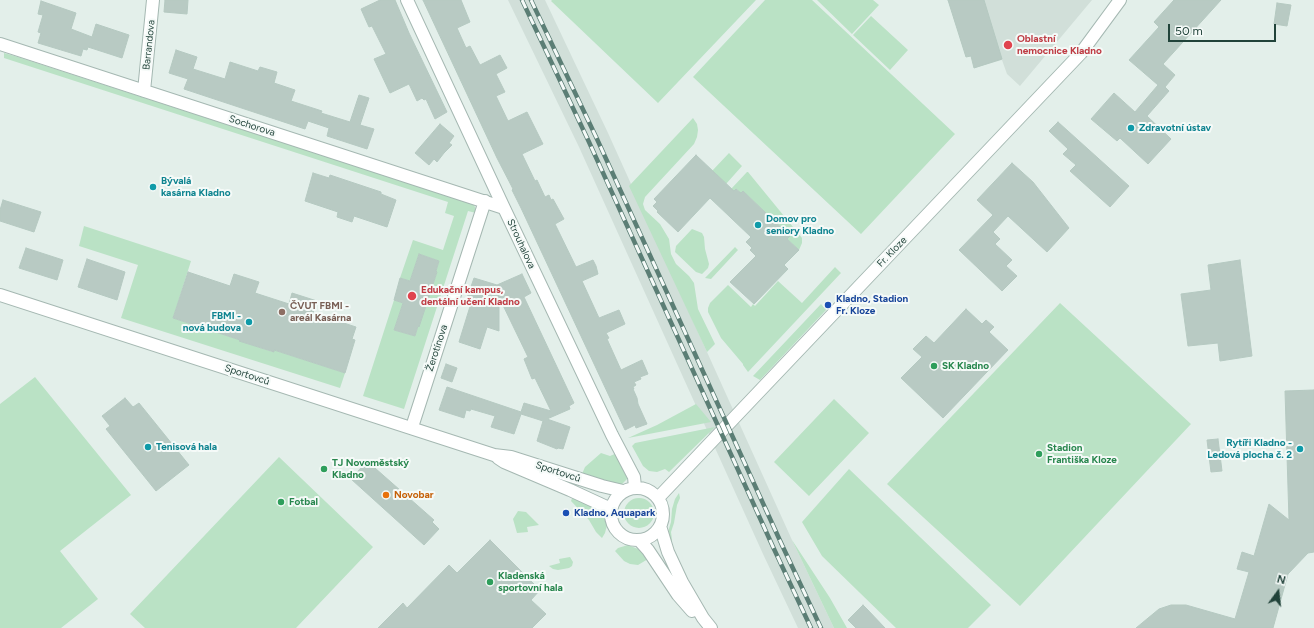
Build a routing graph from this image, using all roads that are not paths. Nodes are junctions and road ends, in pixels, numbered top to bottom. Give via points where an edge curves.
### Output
1 (153, 0) edge
2 (407, 0) edge
3 (1120, 0) edge
4 (0, 44) edge
5 (144, 91) junction
6 (485, 201) junction
7 (504, 208) junction
8 (0, 295) edge
9 (412, 427) junction
10 (494, 455) junction
11 (635, 487) junction
12 (622, 491) junction
13 (658, 498) junction
14 (611, 509) junction
15 (660, 526) junction
16 (639, 540) junction
17 (703, 618) junction
18 (711, 628) edge

1 - 5 street, Barrandova
2 - 7 street, Strouhalova
3 - 13 street, Fr. Kloze via 1081,53
4 - 5 street, Sochorova
5 - 6 street, Sochorova
6 - 7 street, Sochorova
6 - 9 street, Žerotínova
7 - 11 street, Strouhalova via 634,477
8 - 9 street, Sportovců
9 - 10 street, Sportovců
10 - 12 street, Sportovců via 511,457
10 - 14 street, Sportovců via 504,462
11 - 12 street
11 - 13 street via 644,488
12 - 14 street via 613,501
13 - 15 street via 663,512
14 - 16 street via 611,518 619,533
15 - 16 street via 650,537
15 - 17 street via 668,552
16 - 17 street via 678,595 689,608
17 - 18 street

